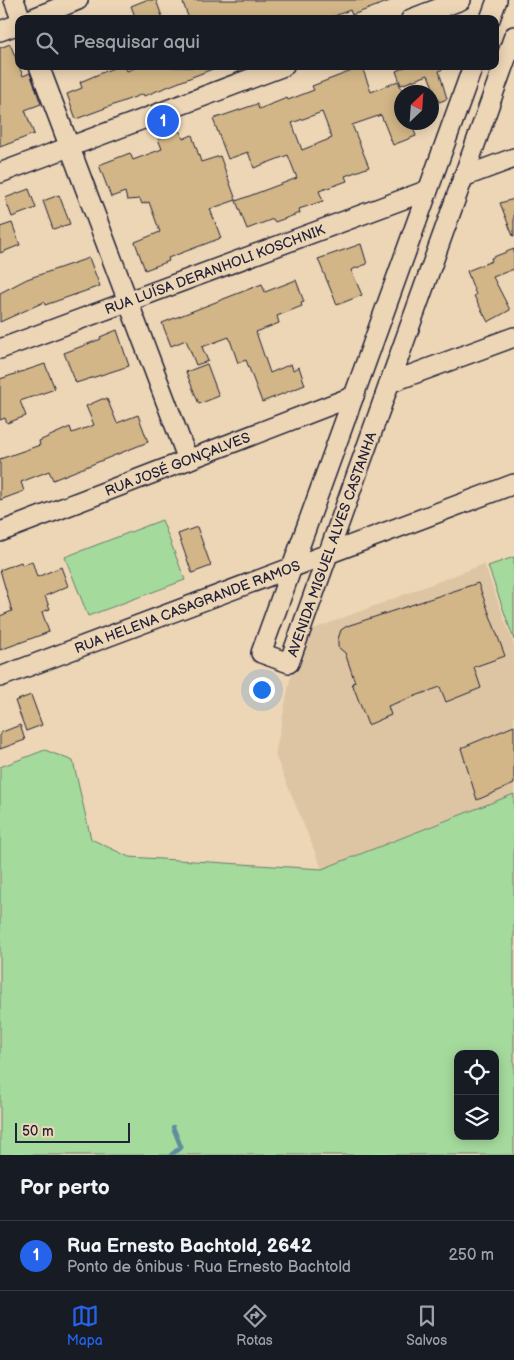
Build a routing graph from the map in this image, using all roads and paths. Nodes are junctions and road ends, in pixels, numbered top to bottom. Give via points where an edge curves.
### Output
1 (14, 0) edge
2 (78, 0) edge
3 (461, 0) edge
4 (497, 0) edge
5 (20, 15) edge
6 (41, 15) edge
7 (422, 15) edge
8 (491, 15) edge
9 (15, 26) edge
10 (0, 32) edge
11 (514, 36) edge
12 (40, 70) edge
13 (273, 70) edge
14 (472, 70) edge
15 (69, 147) junction
16 (514, 158) edge
17 (0, 173) edge
18 (463, 177) junction
19 (428, 190) junction
20 (128, 302) junction
21 (514, 337) edge
22 (0, 349) edge
23 (389, 383) junction
24 (354, 396) junction
25 (188, 460) junction
26 (514, 484) edge
27 (0, 532) edge
28 (330, 553) junction
29 (292, 567) junction
30 (0, 677) edge

1 - 5 street
2 - 6 street
3 - 7 street
4 - 8 street
9 - 10 street
11 - 18 street, AVENIDA MIGUEL ALVES CASTANHA
12 - 15 street
13 - 15 street
14 - 19 street, AVENIDA MIGUEL ALVES CASTANHA
15 - 17 street
15 - 20 street
16 - 18 street
18 - 23 street, AVENIDA MIGUEL ALVES CASTANHA
19 - 20 street, RUA LUÍSA DERANHOLI KOSCHNIK
19 - 24 street, AVENIDA MIGUEL ALVES CASTANHA
20 - 22 street, RUA LUÍSA DERANHOLI KOSCHNIK
20 - 25 street
21 - 23 street
23 - 28 street, AVENIDA MIGUEL ALVES CASTANHA
24 - 25 street, RUA JOSÉ GONÇALVES
24 - 29 street, AVENIDA MIGUEL ALVES CASTANHA
25 - 27 street, RUA JOSÉ GONÇALVES
26 - 28 street, RUA HELENA CASAGRANDE RAMOS
28 - 29 street, RUA HELENA CASAGRANDE RAMOS
28 - 29 street, AVENIDA MIGUEL ALVES CASTANHA via 289,664 261,654
29 - 30 street, RUA HELENA CASAGRANDE RAMOS

